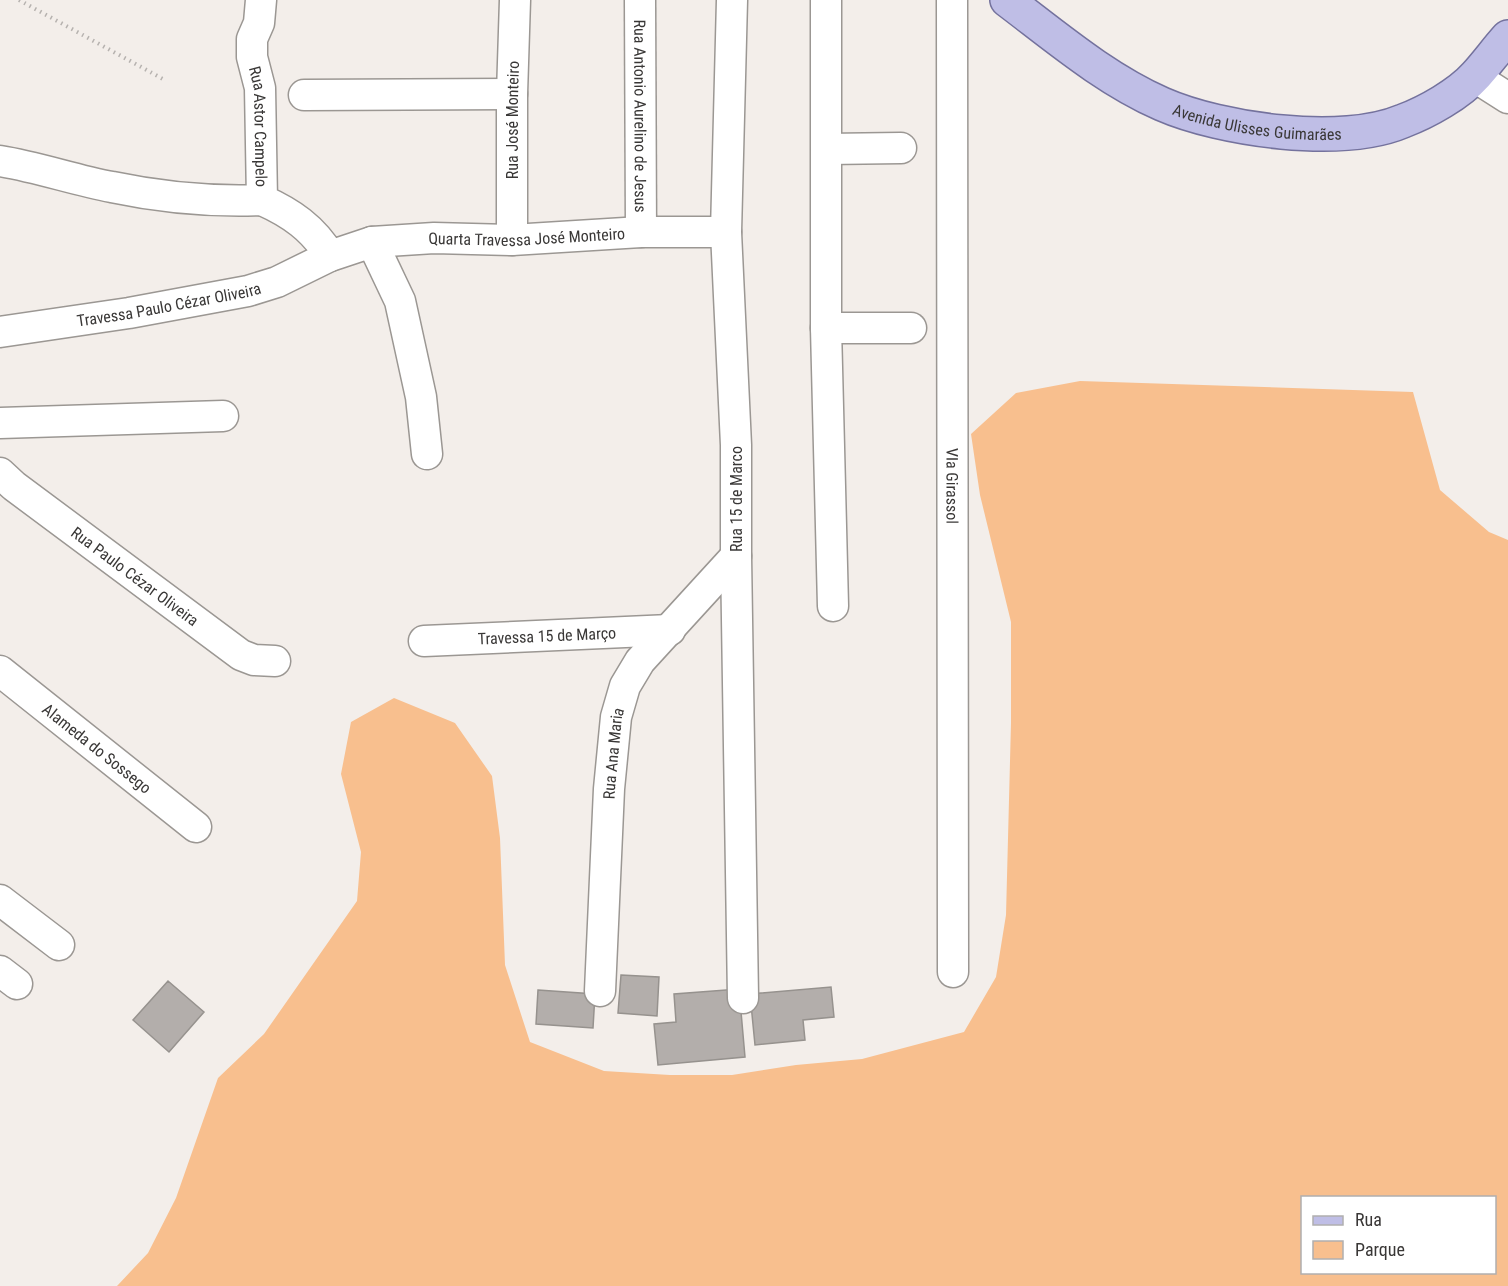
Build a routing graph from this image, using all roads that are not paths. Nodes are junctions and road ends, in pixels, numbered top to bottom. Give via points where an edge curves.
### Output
1 (261, 0) edge
2 (515, 0) edge
3 (640, 0) edge
4 (732, 0) edge
5 (826, 0) edge
6 (952, 0) edge
7 (1007, 0) edge
8 (1508, 37) edge
9 (1475, 77) junction
10 (304, 94) dead end
11 (512, 94) junction
12 (1508, 98) edge
13 (901, 148) dead end
14 (827, 149) junction
15 (0, 161) edge
16 (262, 200) junction
17 (726, 231) junction
18 (641, 232) junction
19 (512, 240) junction
20 (372, 242) junction
21 (330, 256) junction
22 (826, 328) junction
23 (911, 328) dead end
24 (0, 332) edge
25 (224, 416) dead end
26 (0, 423) edge
27 (427, 454) dead end
28 (0, 473) edge
29 (736, 556) junction
30 (833, 606) dead end
31 (670, 630) junction
32 (424, 640) dead end
33 (276, 661) dead end
34 (0, 671) edge
35 (196, 827) dead end
36 (0, 900) edge
37 (59, 945) dead end
38 (953, 972) dead end
39 (600, 991) dead end
40 (743, 998) dead end

1 - 16 street, Rua Astor Campelo via 252,57 260,88
2 - 11 street, Rua José Monteiro
3 - 18 street, Rua Antonio Aurelino de Jesus
4 - 17 street, Rua 15 de Marco
5 - 14 street
6 - 38 street, VIa Girassol
7 - 9 main road, Avenida Ulisses Guimarães via 1082,57 1163,104 1259,130 1308,134 1358,132 1402,122 1441,102
8 - 9 main road, Avenida Ulisses Guimarães
9 - 12 street
10 - 11 street
11 - 19 street, Rua José Monteiro
13 - 14 street
14 - 22 street
15 - 16 street via 164,197 214,202
16 - 21 street, Rua Astor Campelo via 305,224
17 - 18 street, Quarta Travessa José Monteiro
17 - 29 street, Rua 15 de Marco via 736,445
18 - 19 street, Quarta Travessa José Monteiro
19 - 20 street, Quarta Travessa José Monteiro via 434,238
20 - 21 street, Quarta Travessa José Monteiro
20 - 27 street via 400,301 421,397
21 - 24 street, Travessa Paulo Cézar Oliveira via 277,282 248,291
22 - 23 street
22 - 30 street
25 - 26 street
28 - 33 street, Rua Paulo Cézar Oliveira via 241,655
29 - 31 street, Rua Ana Maria
29 - 40 street, Rua 15 de Marco
31 - 32 street, Travessa 15 de Março
31 - 39 street, Rua Ana Maria via 640,662 625,686 616,717
34 - 35 street, Alameda do Sossego
36 - 37 street

